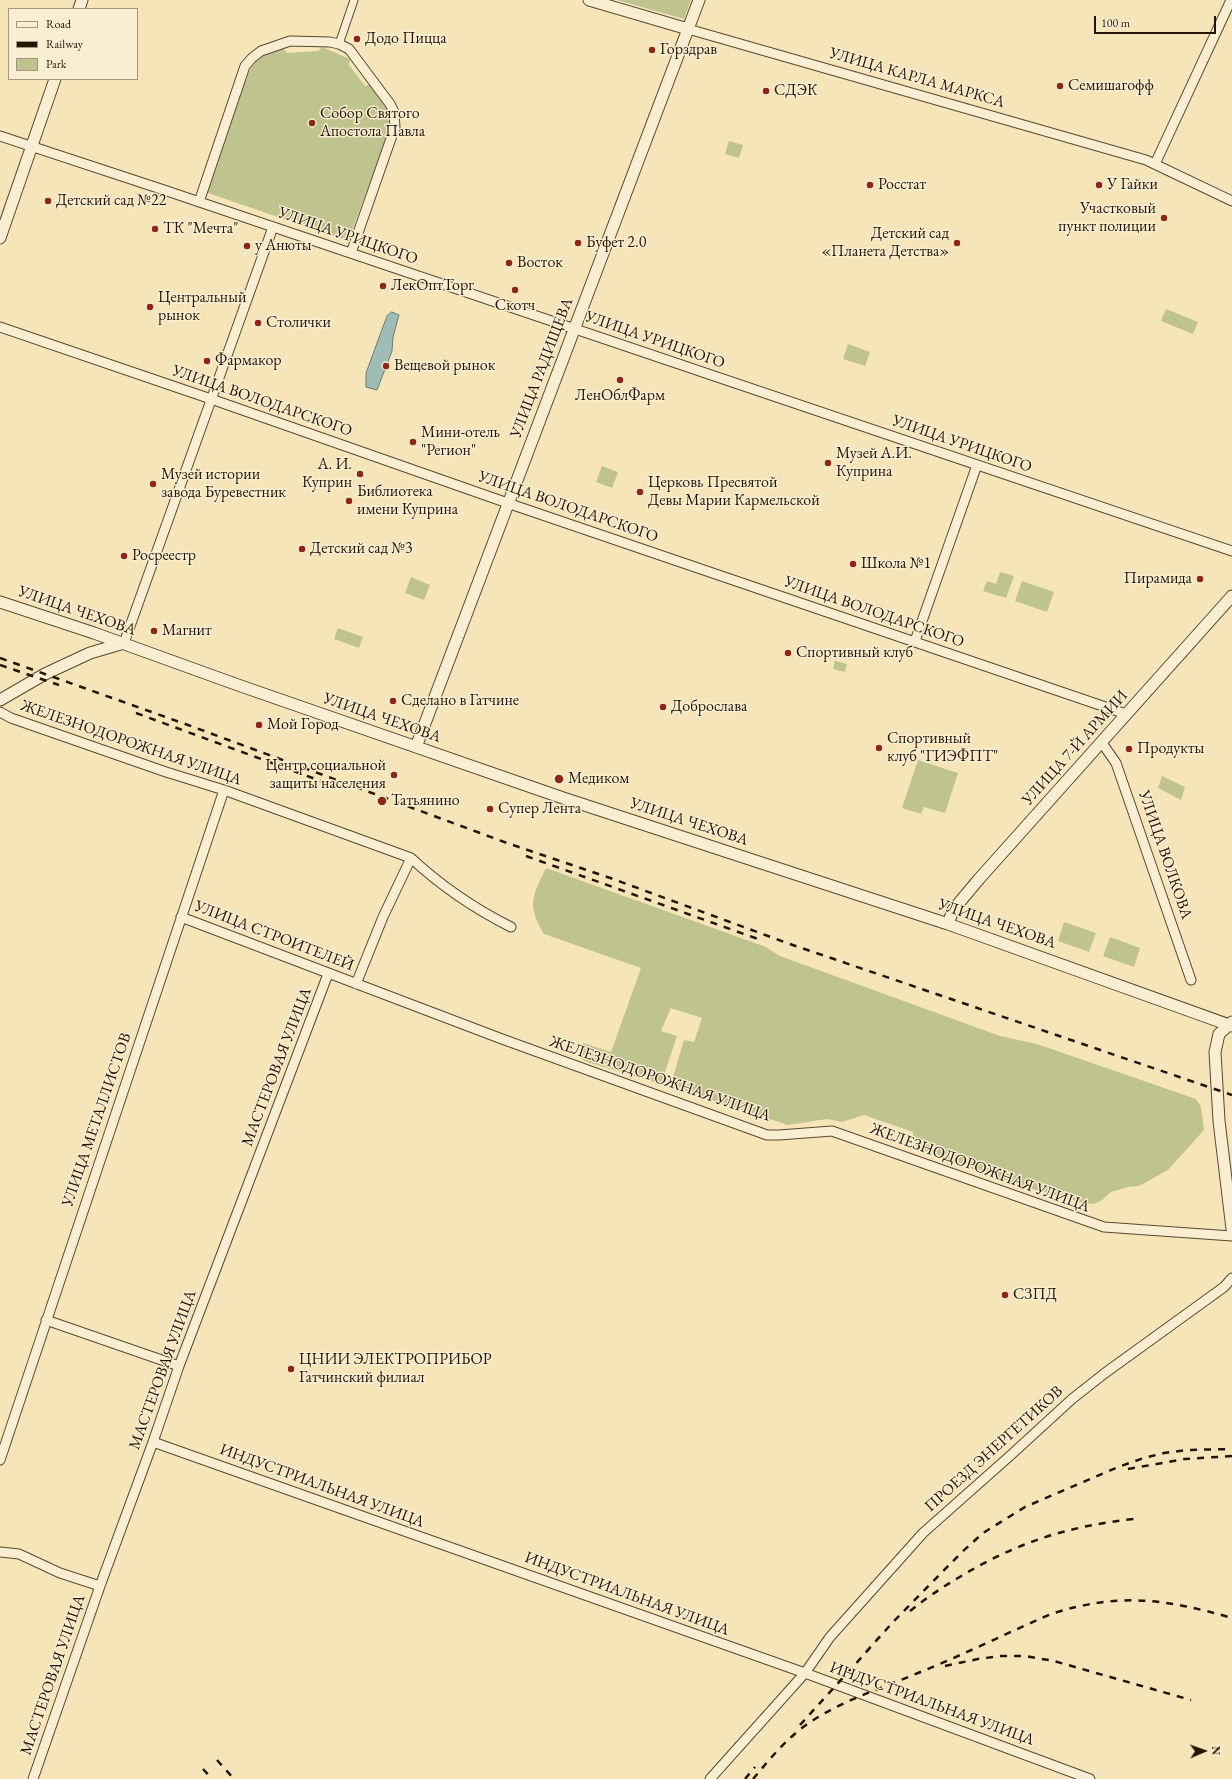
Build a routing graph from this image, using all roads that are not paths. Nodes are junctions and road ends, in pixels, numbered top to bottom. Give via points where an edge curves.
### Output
1 (354, 0) edge
2 (589, 0) edge
3 (699, 0) edge
4 (1230, 0) edge
5 (688, 29) junction
6 (334, 43) junction
7 (55, 80) edge
8 (0, 136) edge
9 (32, 146) junction
10 (1155, 164) junction
11 (1232, 201) edge
12 (199, 202) junction
13 (273, 227) junction
14 (0, 238) edge
15 (351, 253) junction
16 (0, 327) edge
17 (574, 329) junction
18 (211, 399) junction
19 (977, 465) junction
20 (508, 503) junction
21 (1232, 551) edge
22 (1232, 596) edge
23 (0, 602) edge
24 (94, 633) junction
25 (915, 642) junction
26 (124, 643) junction
27 (90, 653) junction
28 (0, 700) edge
29 (0, 712) edge
30 (1126, 714) junction
31 (1102, 743) junction
32 (416, 747) junction
33 (224, 790) junction
34 (411, 858) junction
35 (181, 917) junction
36 (948, 924) junction
37 (511, 927) dead end
38 (328, 974) junction
39 (1191, 980) dead end
40 (356, 984) junction
41 (1231, 1024) edge
42 (1232, 1229) edge
43 (1232, 1236) edge
44 (1232, 1278) edge
45 (46, 1320) junction
46 (179, 1366) junction
47 (153, 1442) junction
48 (0, 1460) edge
49 (0, 1552) edge
50 (100, 1586) junction
51 (805, 1673) junction
52 (33, 1779) edge
53 (710, 1779) edge
54 (1090, 1779) edge

1 - 6 street
2 - 5 street, УЛИЦА КАРЛА МАРКСА
3 - 5 street, УЛИЦА РАДИЩЕВА
4 - 10 street
5 - 10 street, УЛИЦА КАРЛА МАРКСА
5 - 17 street, УЛИЦА РАДИЩЕВА
6 - 12 street via 290,41 252,58 246,66
6 - 15 street via 349,49 390,104 395,120 395,127
7 - 9 street
8 - 9 street, УЛИЦА УРИЦКОГО
9 - 12 street, УЛИЦА УРИЦКОГО
9 - 14 street
10 - 11 street, УЛИЦА КАРЛА МАРКСА
12 - 13 street, УЛИЦА УРИЦКОГО
13 - 15 street, УЛИЦА УРИЦКОГО
13 - 18 street
15 - 17 street, УЛИЦА УРИЦКОГО
16 - 18 street, УЛИЦА ВОЛОДАРСКОГО
17 - 19 street, УЛИЦА УРИЦКОГО
17 - 20 street, УЛИЦА РАДИЩЕВА
18 - 20 street, УЛИЦА ВОЛОДАРСКОГО
18 - 26 street
19 - 21 street, УЛИЦА УРИЦКОГО
19 - 25 street
20 - 25 street, УЛИЦА ВОЛОДАРСКОГО
20 - 32 street, УЛИЦА РАДИЩЕВА
22 - 30 street, УЛИЦА 7-Й АРМИИ
23 - 24 street, УЛИЦА ЧЕХОВА
24 - 26 street, УЛИЦА ЧЕХОВА
24 - 27 street via 97,643
25 - 30 street, УЛИЦА ВОЛОДАРСКОГО
26 - 27 street
26 - 32 street, УЛИЦА ЧЕХОВА
27 - 28 street via 45,674
29 - 33 street, ЖЕЛЕЗНОДОРОЖНАЯ УЛИЦА via 166,772
30 - 31 street, УЛИЦА 7-Й АРМИИ
31 - 36 street, УЛИЦА 7-Й АРМИИ via 979,879 953,910
31 - 39 street, УЛИЦА ВОЛКОВА via 1116,763
32 - 36 street, УЛИЦА ЧЕХОВА
33 - 34 street, ЖЕЛЕЗНОДОРОЖНАЯ УЛИЦА
33 - 35 street, УЛИЦА МЕТАЛЛИСТОВ
34 - 37 street, ЖЕЛЕЗНОДОРОЖНАЯ УЛИЦА via 428,874
34 - 40 street via 386,910
35 - 38 street, УЛИЦА СТРОИТЕЛЕЙ
35 - 45 street, УЛИЦА МЕТАЛЛИСТОВ
36 - 41 street, УЛИЦА ЧЕХОВА
38 - 40 street, УЛИЦА СТРОИТЕЛЕЙ
38 - 46 street, МАСТЕРОВАЯ УЛИЦА
40 - 43 street, ЖЕЛЕЗНОДОРОЖНАЯ УЛИЦА via 767,1135 832,1131 1104,1227
41 - 42 street via 1219,1034 1216,1043 1216,1065 1219,1121
44 - 51 street, ПРОЕЗД ЭНЕРГЕТИКОВ via 1224,1287 1072,1399 923,1533 830,1637
45 - 46 street
45 - 48 street, УЛИЦА МЕТАЛЛИСТОВ
46 - 47 street, МАСТЕРОВАЯ УЛИЦА
47 - 50 street, МАСТЕРОВАЯ УЛИЦА
47 - 51 street, ИНДУСТРИАЛЬНАЯ УЛИЦА
49 - 50 street via 19,1554 60,1573
50 - 52 street, МАСТЕРОВАЯ УЛИЦА
51 - 53 street, ПРОЕЗД ЭНЕРГЕТИКОВ
51 - 54 street, ИНДУСТРИАЛЬНАЯ УЛИЦА

